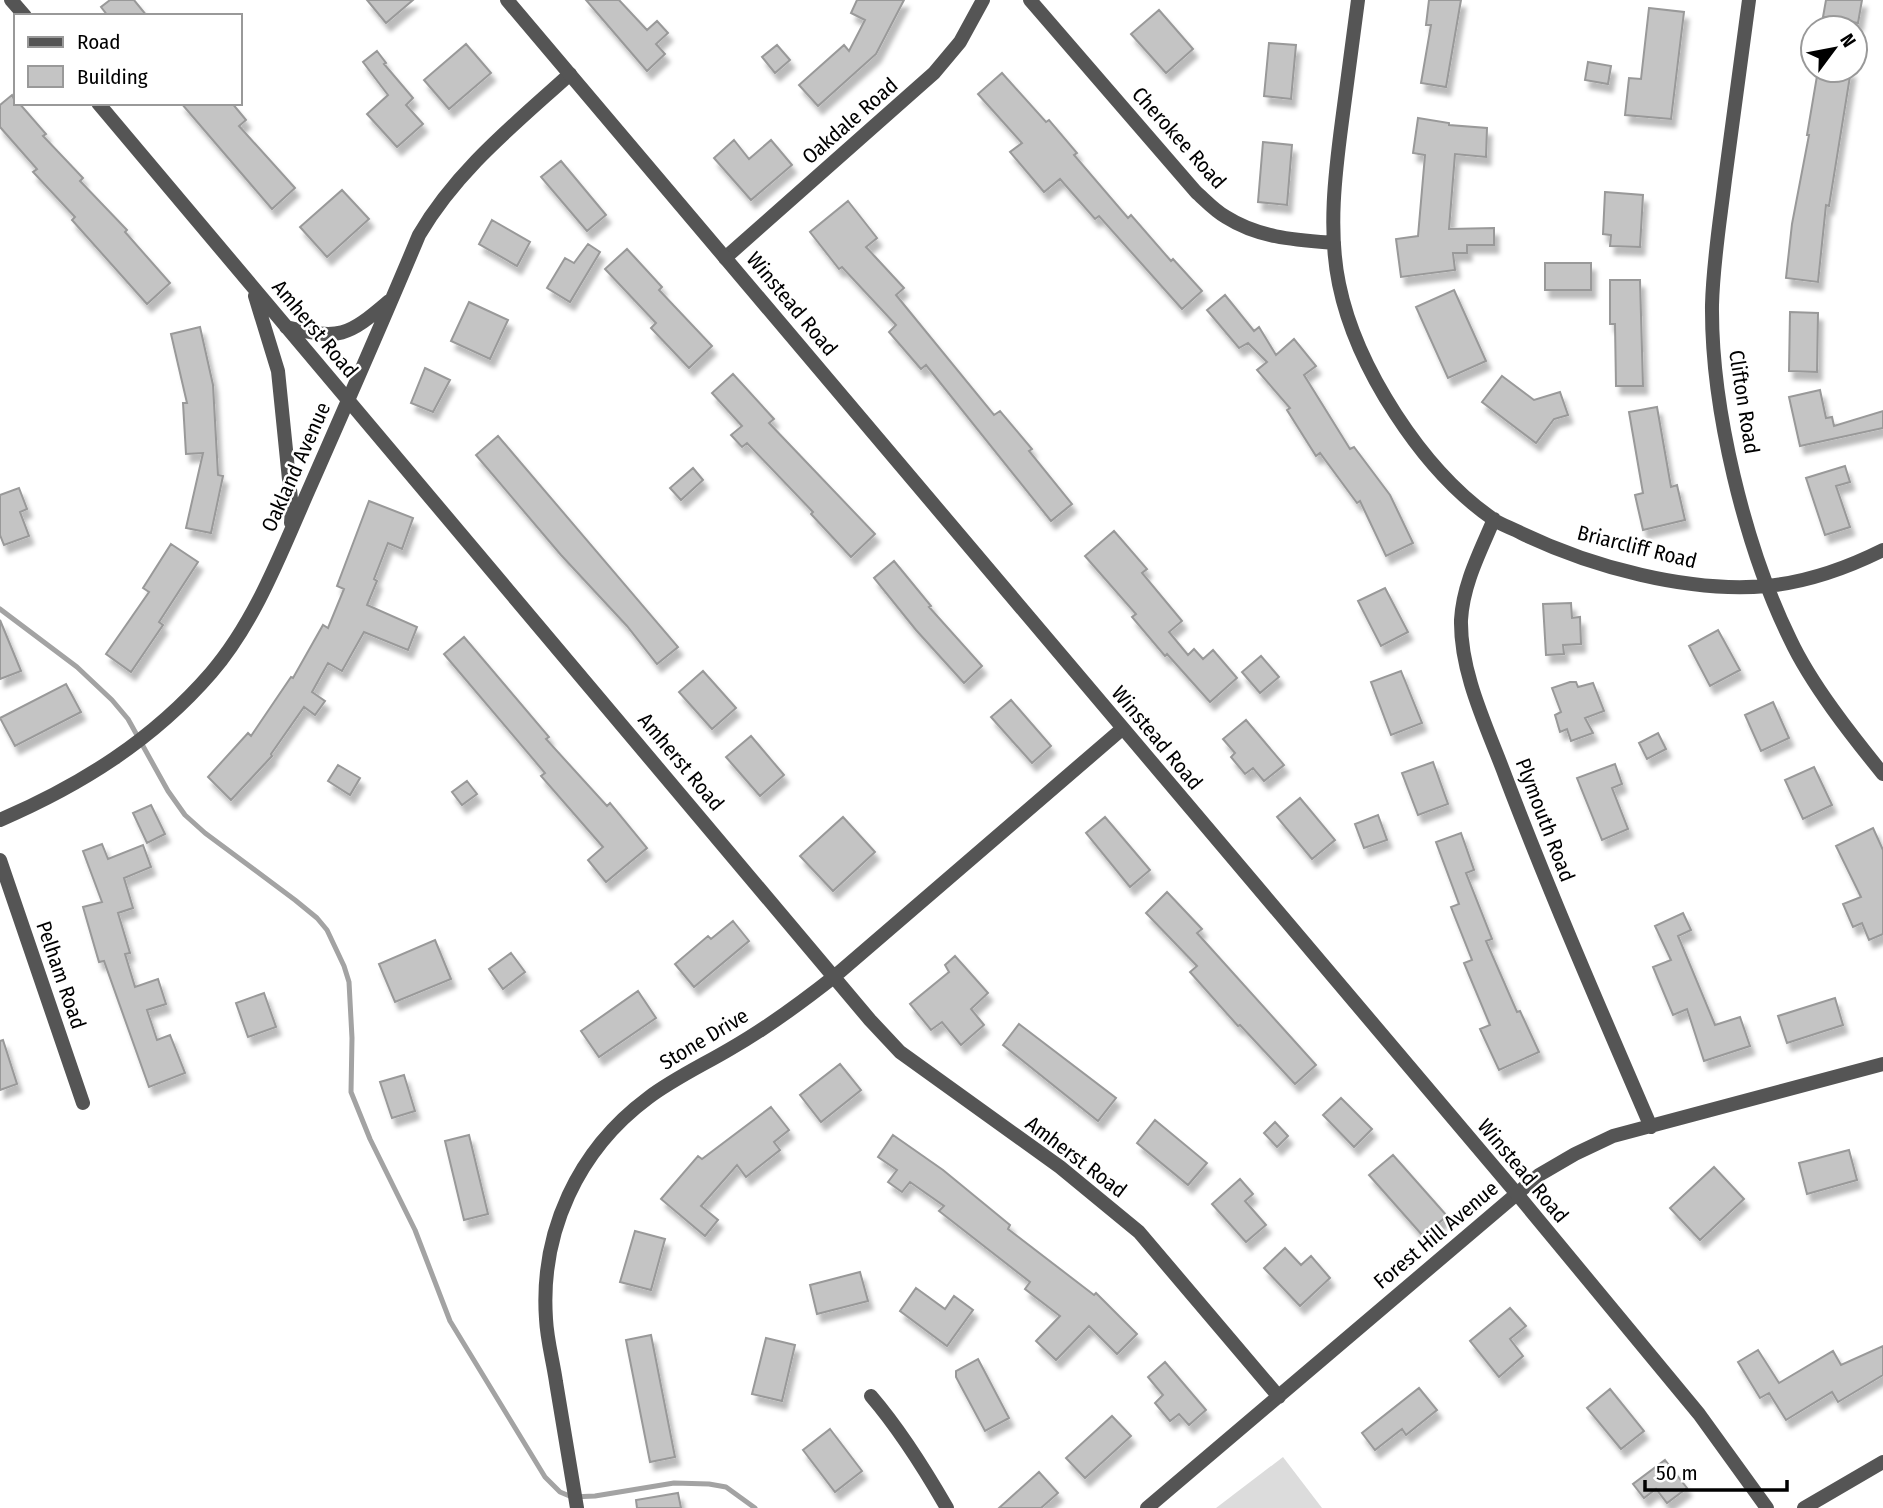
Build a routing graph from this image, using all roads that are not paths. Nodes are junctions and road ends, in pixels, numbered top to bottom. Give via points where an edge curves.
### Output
1 (11, 0) edge
2 (508, 0) edge
3 (983, 0) edge
4 (1030, 0) edge
5 (1358, 0) edge
6 (1749, 0) edge
7 (22, 14) edge
8 (570, 74) junction
9 (100, 105) edge
10 (1334, 243) junction
11 (726, 258) junction
12 (251, 285) junction
13 (392, 299) junction
14 (286, 327) junction
15 (348, 400) junction
16 (1494, 519) junction
17 (290, 532) junction
18 (1883, 550) edge
19 (1768, 586) junction
20 (1122, 729) junction
21 (1883, 774) edge
22 (0, 820) edge
23 (0, 860) edge
24 (835, 976) junction
25 (1883, 1063) edge
26 (83, 1103) dead end
27 (1651, 1127) junction
28 (1517, 1194) junction
29 (871, 1396) dead end
30 (1279, 1397) junction
31 (1883, 1462) edge
32 (577, 1508) edge
33 (947, 1508) edge
34 (1147, 1508) edge
35 (1767, 1508) edge
36 (1804, 1508) edge

1 - 7 street
2 - 8 street, Winstead Road
3 - 11 street, Oakdale Road via 960,43 934,73
4 - 10 street, Cherokee Road via 1196,192 1225,217 1257,233
5 - 10 street, Briarcliff Road via 1336,171
6 - 19 street, Clifton Road via 1716,250 1713,343 1727,442
8 - 11 street, Winstead Road
8 - 13 street, Oakland Avenue via 483,153 434,209
9 - 12 street, Amherst Road
10 - 16 street, Briarcliff Road via 1350,328 1373,376 1424,451 1456,488
11 - 20 street, Winstead Road
12 - 14 street, Amherst Road
12 - 17 street via 278,371 292,509
13 - 14 street via 351,331 336,335
13 - 15 street, Oakland Avenue
14 - 15 street, Amherst Road
15 - 17 street, Oakland Avenue
15 - 24 street, Amherst Road
16 - 19 street, Briarcliff Road via 1586,560 1635,573 1716,586
16 - 27 street, Plymouth Road via 1466,587 1461,621 1465,658 1479,708 1525,826
17 - 22 street, Oakland Avenue via 236,637 176,711 134,747 94,772
18 - 19 street, Briarcliff Road via 1825,574
19 - 21 street, Clifton Road via 1790,640
20 - 24 street, Stone Drive
20 - 28 street, Winstead Road
23 - 26 street, Pelham Road
24 - 30 street, Amherst Road via 900,1052 1060,1167 1139,1232
24 - 32 street, Stone Drive via 733,1048 649,1097 616,1124 570,1189 550,1249 546,1321
25 - 27 street, Forest Hill Avenue
27 - 28 street, Forest Hill Avenue via 1613,1136 1575,1154
28 - 30 street, Forest Hill Avenue
28 - 35 street, Winstead Road via 1699,1414
29 - 33 street via 896,1425
30 - 34 street, Forest Hill Avenue
31 - 36 street

